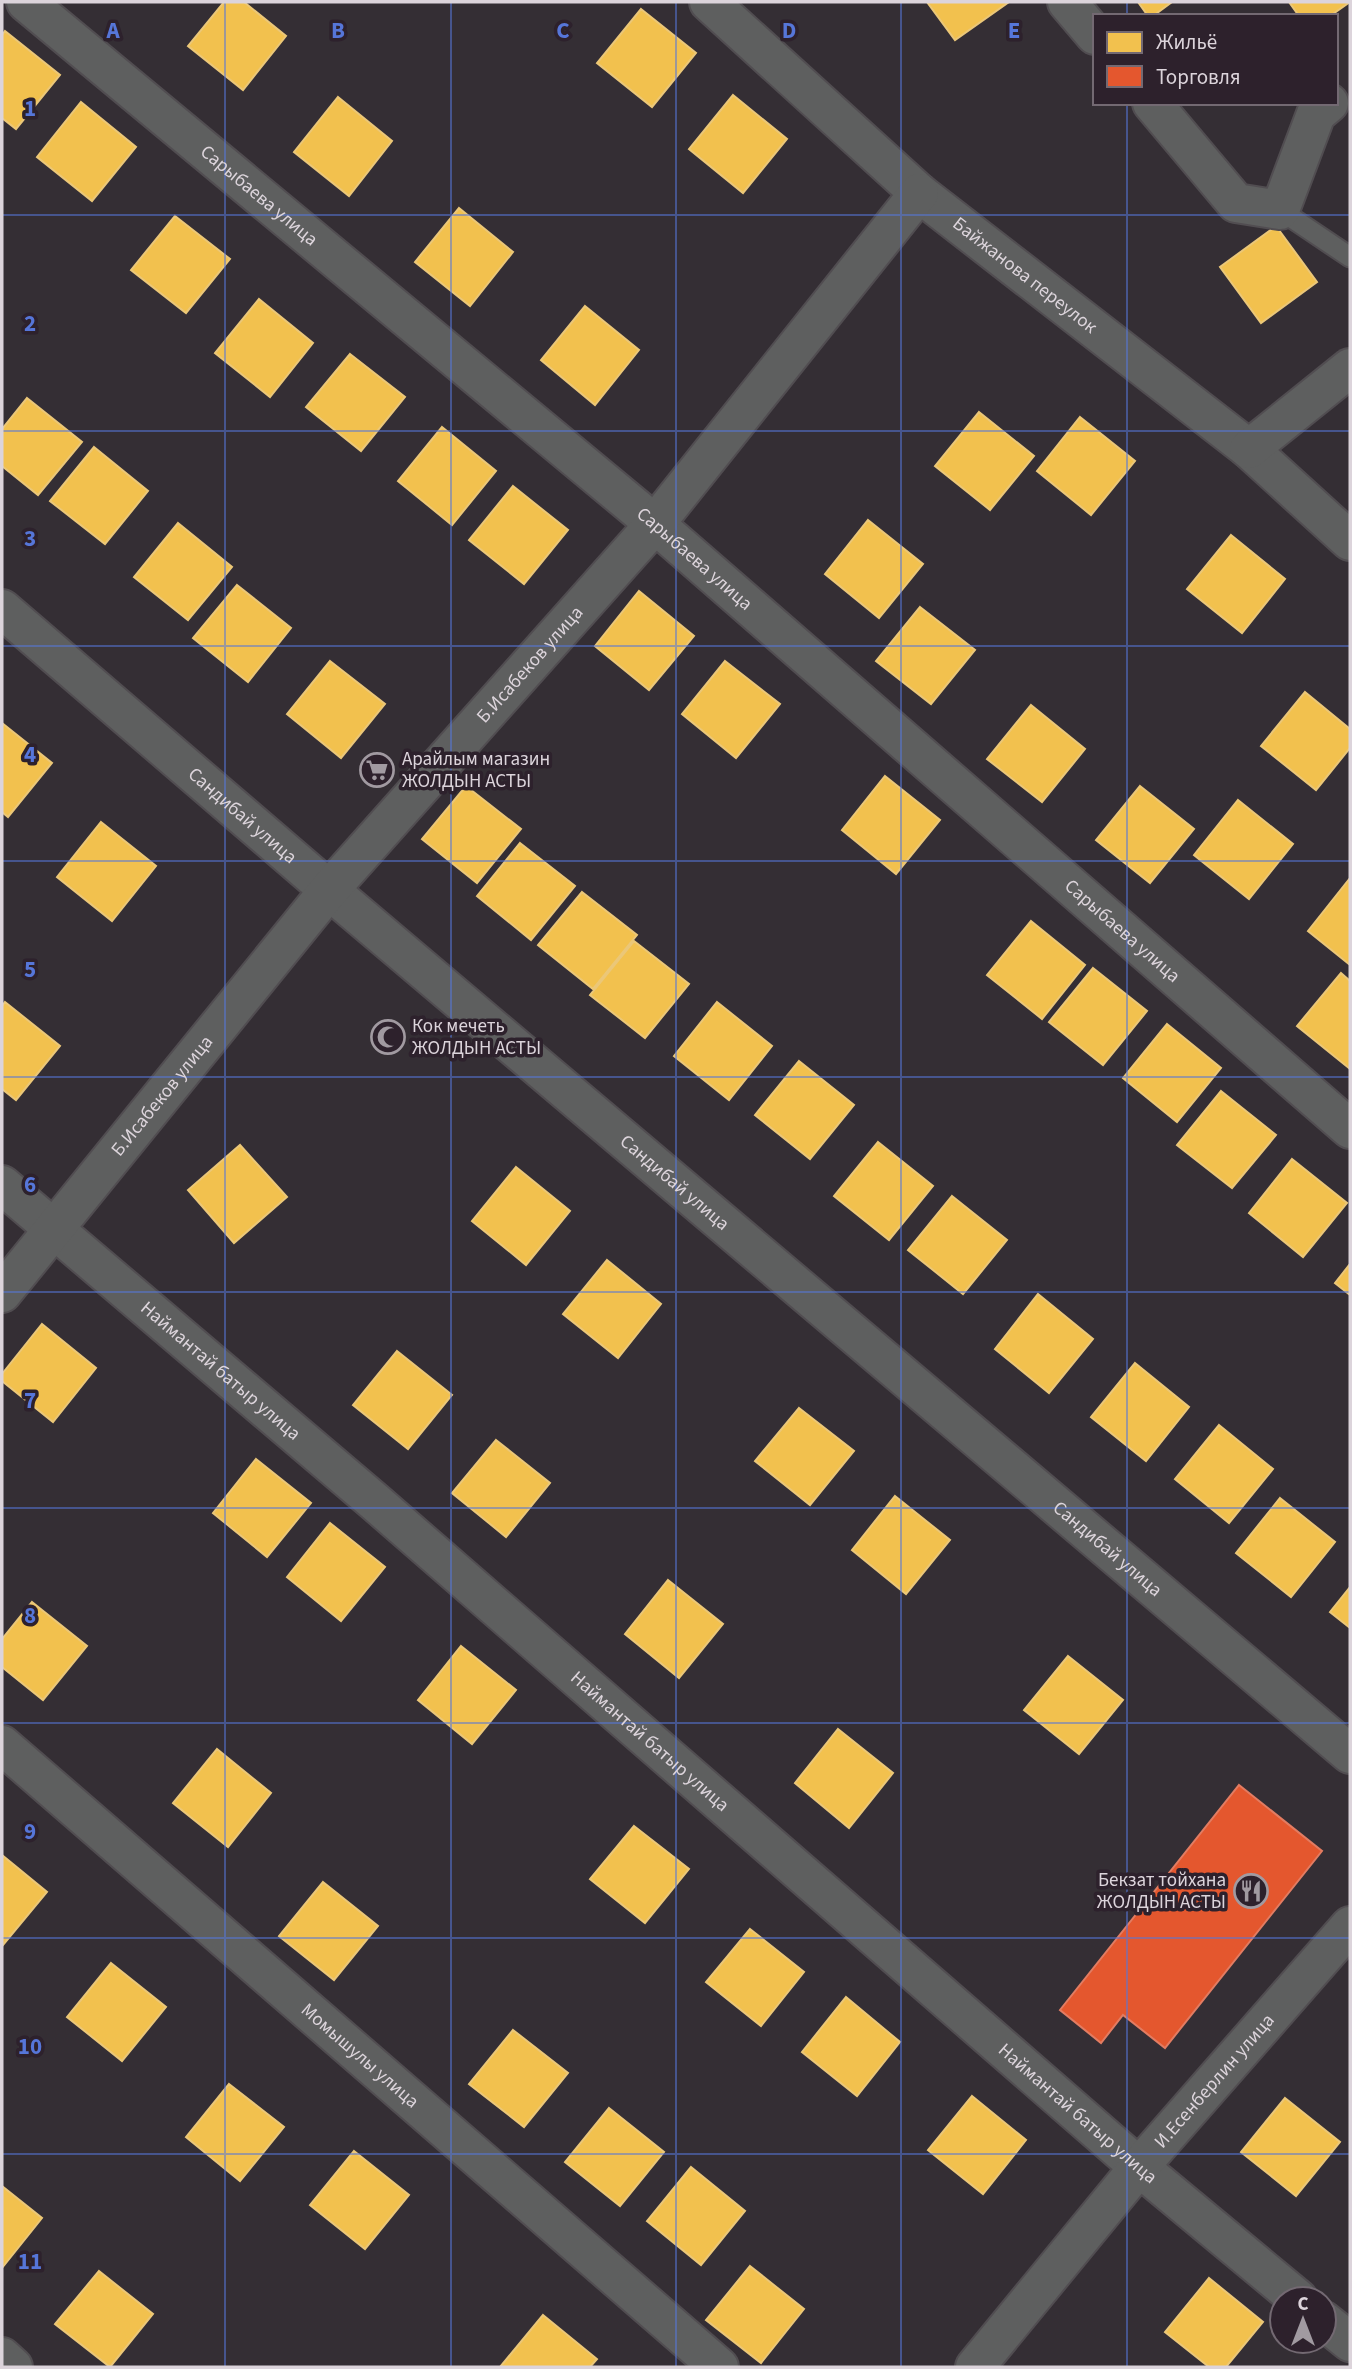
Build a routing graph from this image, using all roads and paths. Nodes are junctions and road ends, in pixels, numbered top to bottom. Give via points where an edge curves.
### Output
1 (26, 2) edge
2 (709, 2) edge
3 (1067, 2) edge
4 (1093, 33) edge
5 (1154, 105) edge
6 (1327, 105) edge
7 (919, 193) junction
8 (1280, 210) junction
9 (1350, 257) edge
10 (1350, 368) edge
11 (1249, 449) junction
12 (655, 524) junction
13 (1350, 541) edge
14 (2, 609) edge
15 (328, 890) junction
16 (1350, 1129) edge
17 (2, 1185) edge
18 (54, 1230) junction
19 (2, 1293) edge
20 (2, 1745) edge
21 (1350, 1755) edge
22 (1350, 1926) edge
23 (1139, 2167) junction
24 (1281, 2285) edge
25 (2, 2357) edge
26 (13, 2367) edge
27 (719, 2367) edge
28 (975, 2367) edge

1 - 12 street, Сарыбаева улица
2 - 7 street, Байжанова переулок
3 - 4 street
5 - 8 street via 1236,203
6 - 8 street via 1316,114
7 - 11 street, Байжанова переулок
7 - 12 street, Б.Исабеков улица
8 - 9 lane
10 - 11 street
11 - 13 street, Байжанова переулок
12 - 15 street, Б.Исабеков улица
12 - 16 street, Сарыбаева улица
14 - 15 street, Сандибай улица
15 - 18 street, Б.Исабеков улица
15 - 21 street, Сандибай улица
17 - 18 street, Наймантай батыр улица
18 - 19 street, Б.Исабеков улица
18 - 23 street, Наймантай батыр улица via 375,1502
20 - 27 street, Момышулы улица
22 - 23 street, И.Есенберлин улица
23 - 24 street, Наймантай батыр улица
23 - 28 street, И.Есенберлин улица
25 - 26 street

